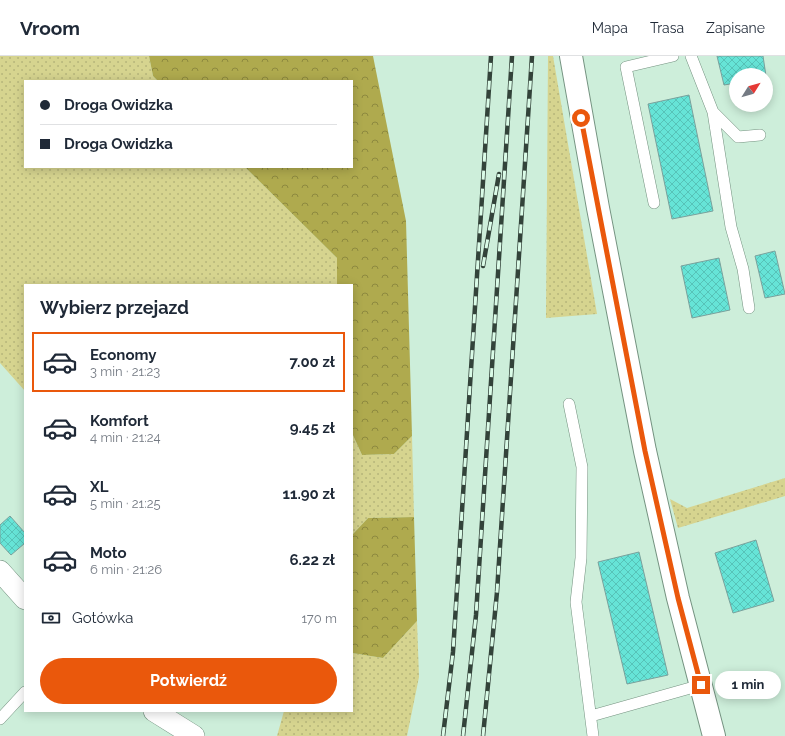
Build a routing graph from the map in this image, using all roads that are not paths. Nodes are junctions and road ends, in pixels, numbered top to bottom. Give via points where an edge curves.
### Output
1 (572, 56) edge
2 (673, 56) edge
3 (691, 56) edge
4 (713, 112) junction
5 (760, 135) dead end
6 (654, 202) dead end
7 (749, 308) dead end
8 (569, 404) dead end
9 (0, 571) edge
10 (24, 598) edge
11 (701, 685) junction
12 (24, 693) edge
13 (156, 712) edge
14 (591, 716) junction
15 (0, 719) edge
16 (194, 736) edge
17 (593, 736) edge
18 (714, 736) edge

1 - 11 street via 598,208 645,451 678,598
2 - 6 lane via 626,67
3 - 4 lane
4 - 5 lane via 738,137
4 - 7 lane via 731,227 743,269
8 - 14 lane via 582,467 581,558 576,602
9 - 10 street
11 - 14 lane
11 - 18 street
12 - 15 lane
13 - 16 street
14 - 17 lane

